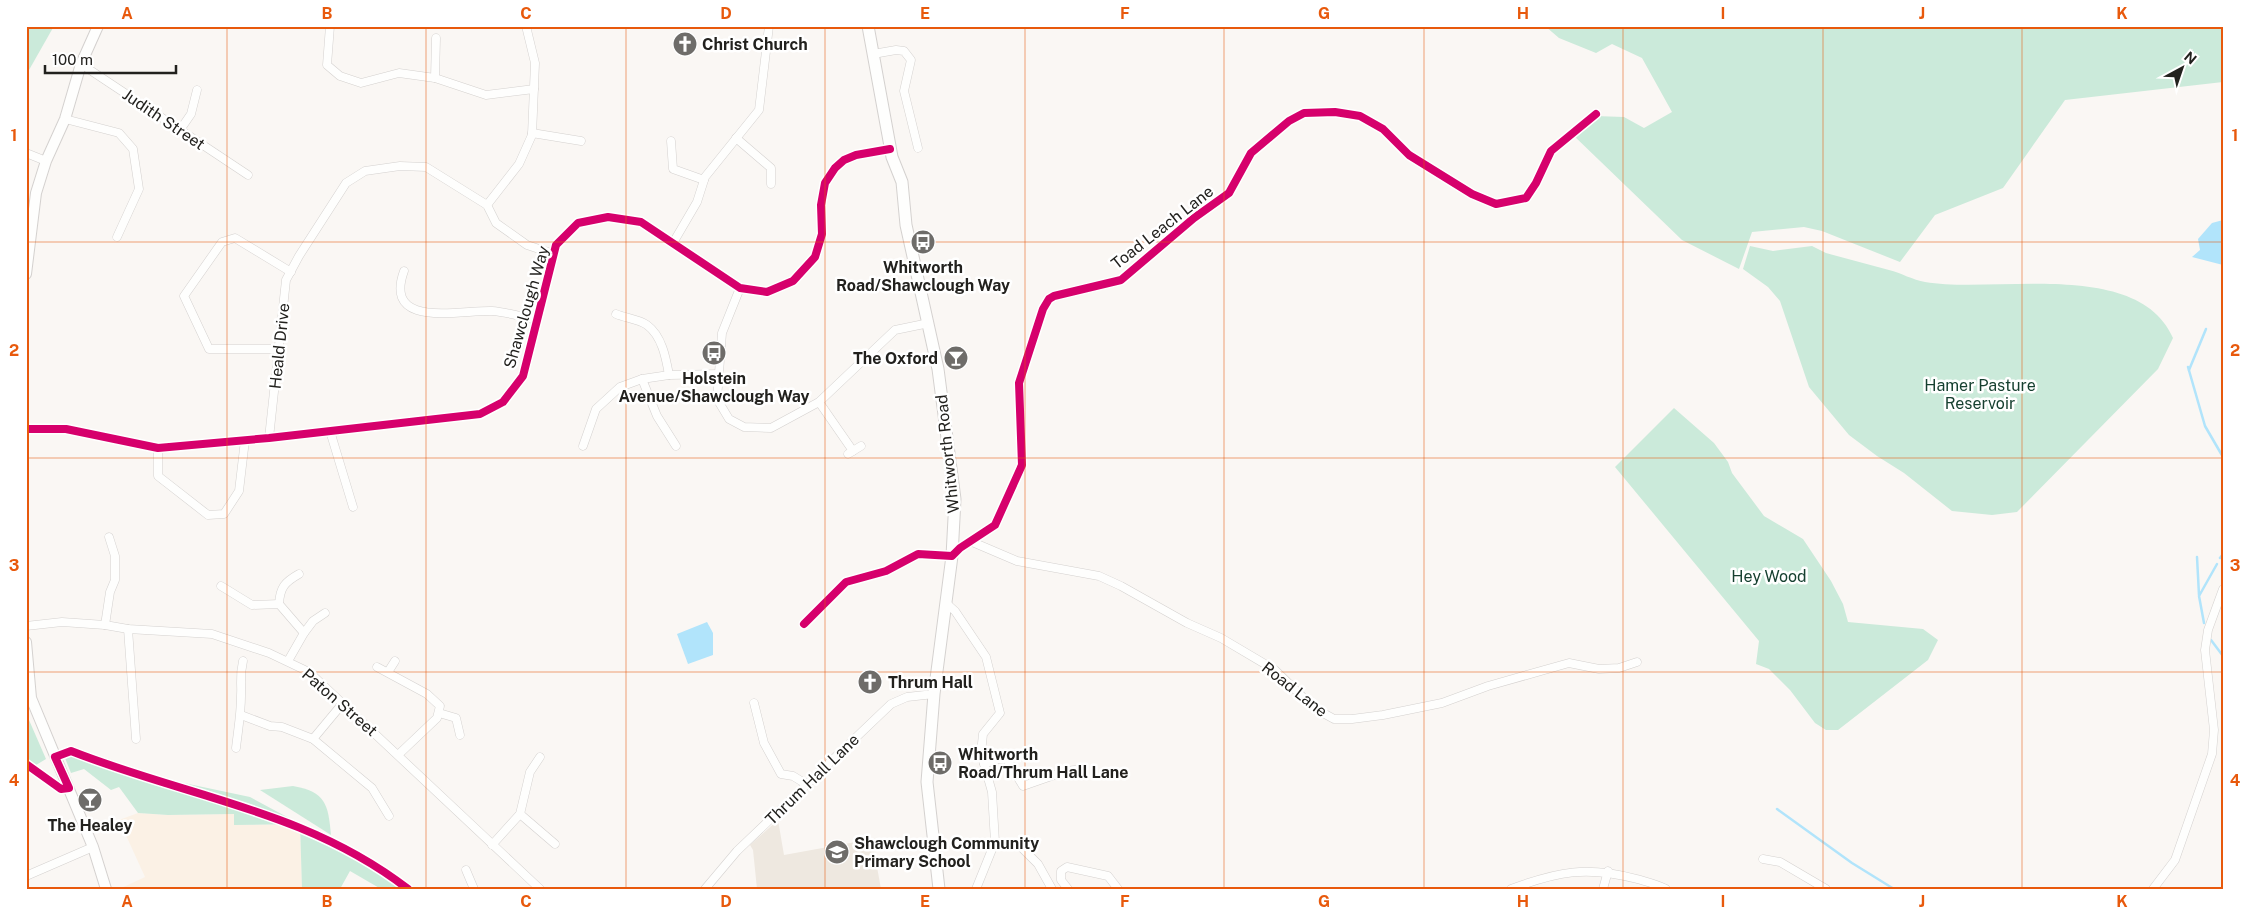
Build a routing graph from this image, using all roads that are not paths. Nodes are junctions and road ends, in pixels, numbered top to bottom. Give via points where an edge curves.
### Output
1 (98, 26) edge
2 (330, 26) edge
3 (526, 26) edge
4 (769, 26) edge
5 (868, 26) edge
6 (436, 38) dead end
7 (873, 54) junction
8 (81, 64) junction
9 (435, 78) junction
10 (534, 89) junction
11 (197, 90) dead end
12 (1596, 114) dead end
13 (65, 119) junction
14 (180, 130) junction
15 (532, 133) junction
16 (736, 138) junction
17 (581, 141) dead end
18 (671, 142) dead end
19 (918, 148) dead end
20 (890, 149) junction
21 (26, 153) edge
22 (46, 160) junction
23 (248, 175) dead end
24 (704, 180) junction
25 (771, 184) dead end
26 (487, 205) junction
27 (116, 237) dead end
28 (673, 243) junction
29 (554, 254) junction
30 (404, 271) dead end
31 (292, 272) junction
32 (26, 274) edge
33 (740, 288) junction
34 (616, 314) dead end
35 (537, 320) junction
36 (929, 323) junction
37 (279, 349) junction
38 (719, 374) junction
39 (669, 375) junction
40 (642, 379) junction
41 (819, 402) junction
42 (26, 429) edge
43 (330, 431) junction
44 (269, 438) junction
45 (245, 440) junction
46 (583, 446) dead end
47 (676, 446) dead end
48 (158, 448) junction
49 (854, 450) dead end
50 (353, 507) dead end
51 (109, 537) dead end
52 (970, 541) junction
53 (952, 556) junction
54 (299, 574) dead end
55 (221, 586) dead end
56 (2223, 590) edge
57 (946, 603) junction
58 (280, 604) junction
59 (325, 613) dead end
60 (804, 624) dead end
61 (105, 625) junction
62 (26, 626) edge
63 (128, 630) junction
64 (304, 633) junction
65 (26, 642) edge
66 (243, 661) dead end
67 (288, 661) junction
68 (395, 661) dead end
69 (1637, 662) dead end
70 (377, 667) dead end
71 (388, 672) junction
72 (934, 694) junction
73 (343, 703) junction
74 (754, 703) dead end
75 (438, 713) junction
76 (241, 715) junction
77 (460, 734) dead end
78 (136, 739) dead end
79 (313, 739) junction
80 (236, 748) dead end
81 (398, 755) junction
82 (540, 757) dead end
83 (26, 764) edge
84 (984, 764) junction
85 (1075, 770) dead end
86 (806, 784) junction
87 (69, 788) junction
88 (520, 814) junction
89 (389, 816) dead end
90 (555, 844) dead end
91 (492, 845) junction
92 (1020, 846) dead end
93 (93, 847) junction
94 (1763, 859) dead end
95 (466, 870) dead end
96 (1608, 871) junction
97 (26, 876) edge
98 (106, 889) edge
99 (474, 889) edge
100 (540, 889) edge
101 (705, 889) edge
102 (939, 889) edge
103 (976, 889) edge
104 (1052, 889) edge
105 (1068, 889) edge
106 (1118, 889) edge
107 (1511, 889) edge
108 (1603, 889) edge
109 (1666, 889) edge
110 (1826, 889) edge
111 (2153, 889) edge

1 - 8 main road
2 - 9 street via 327,64 340,76 361,83 400,73
3 - 10 street via 536,63
4 - 16 street via 759,110
5 - 7 main road, Whitworth Road
6 - 9 street
7 - 19 street via 904,51 911,60 904,91
7 - 20 main road, Whitworth Road
8 - 13 main road
8 - 14 street, Judith Street
9 - 10 street via 486,95
10 - 15 street
11 - 14 street via 191,114
12 - 52 street, Toad Leach Lane via 1551,151 1526,198 1496,204 1446,180 1409,155 1383,129 1360,116 1335,112 1304,113 1290,121 1251,153 1229,193 1121,280 1049,299 1019,383 1022,464 995,525
13 - 22 main road
13 - 27 street via 119,132 133,149 139,189
14 - 23 street, Judith Street
15 - 17 street
15 - 26 street via 519,164
16 - 24 street
16 - 25 street via 772,168
18 - 24 street via 673,169
20 - 33 street, Shawclough Way via 856,155 835,168 825,183 821,205 822,234 815,258 793,281 767,292
20 - 36 main road, Whitworth Road via 902,182 906,225
21 - 22 street
22 - 32 main road via 36,193
24 - 28 street via 697,202
26 - 29 street via 496,223 527,245
26 - 31 street, Heald Drive via 426,167 400,166 365,171 346,183
28 - 29 street, Shawclough Way via 641,222 608,217 578,223 556,245
28 - 33 street, Shawclough Way
29 - 35 street, Shawclough Way
30 - 35 street via 399,293 410,308 418,311 493,311
31 - 37 street, Heald Drive via 286,280
31 - 37 street via 235,238 222,242 184,296 210,349
33 - 38 street via 722,334
34 - 39 street via 647,325 666,355
35 - 43 street, Shawclough Way via 523,376 503,402 480,414
36 - 41 street via 895,330
36 - 53 main road, Whitworth Road via 955,499
37 - 44 street, Heald Drive
38 - 39 street
38 - 41 street via 717,399 729,419 744,427 771,428
39 - 40 street
40 - 46 street via 620,387 596,409
40 - 47 street via 657,416
41 - 49 street
42 - 48 street, Shawclough Way via 66,429
43 - 44 street, Shawclough Way
43 - 50 street
44 - 45 street, Shawclough Way
45 - 48 street, Shawclough Way
45 - 48 street via 238,491 224,514 208,515 158,476
51 - 61 street via 115,556 115,580
52 - 53 street, Toad Leach Lane
52 - 69 street, Road Lane via 1017,560 1099,576 1122,586 1262,662 1296,688 1314,708 1334,719 1383,715 1442,703 1568,663 1599,669 1619,668
53 - 57 main road, Whitworth Road
53 - 60 street via 918,554 886,571 846,582
54 - 58 street via 280,590
55 - 58 street via 252,605
56 - 111 street via 2208,630 2205,650 2214,730 2212,754 2175,860
57 - 72 main road, Whitworth Road
57 - 84 street via 955,611 990,665 1000,713 983,734 981,753
58 - 64 street
59 - 64 street
61 - 62 street, Paton Street via 62,622
61 - 63 street, Paton Street
63 - 67 street, Paton Street via 212,634
63 - 78 street
64 - 67 street
65 - 87 main road via 31,698
66 - 76 street via 239,678
67 - 73 street, Paton Street via 309,672
68 - 71 street
70 - 71 street
71 - 75 street via 427,694 440,706
72 - 86 street, Thrum Hall Lane via 907,697 891,704
72 - 102 main road, Whitworth Road via 927,782
73 - 79 street
73 - 81 street, Paton Street
74 - 86 street via 764,743 781,774 793,776
75 - 77 street via 456,718
75 - 81 street via 437,718
76 - 79 street
76 - 80 street
79 - 89 street via 372,788
81 - 91 street, Paton Street
82 - 88 street via 530,772
83 - 87 street via 61,790
84 - 85 street via 1007,759 1023,786
84 - 103 street via 992,792 995,842
86 - 101 street, Thrum Hall Lane via 737,851
87 - 93 main road
88 - 90 street
88 - 91 street
91 - 100 street, Paton Street
92 - 104 street via 1038,864
93 - 97 street
93 - 98 main road
94 - 110 street via 1780,862
95 - 99 street
96 - 107 street via 1580,871 1542,877
96 - 108 street
96 - 109 street
105 - 106 street via 1061,880 1061,871 1067,868 1108,876

